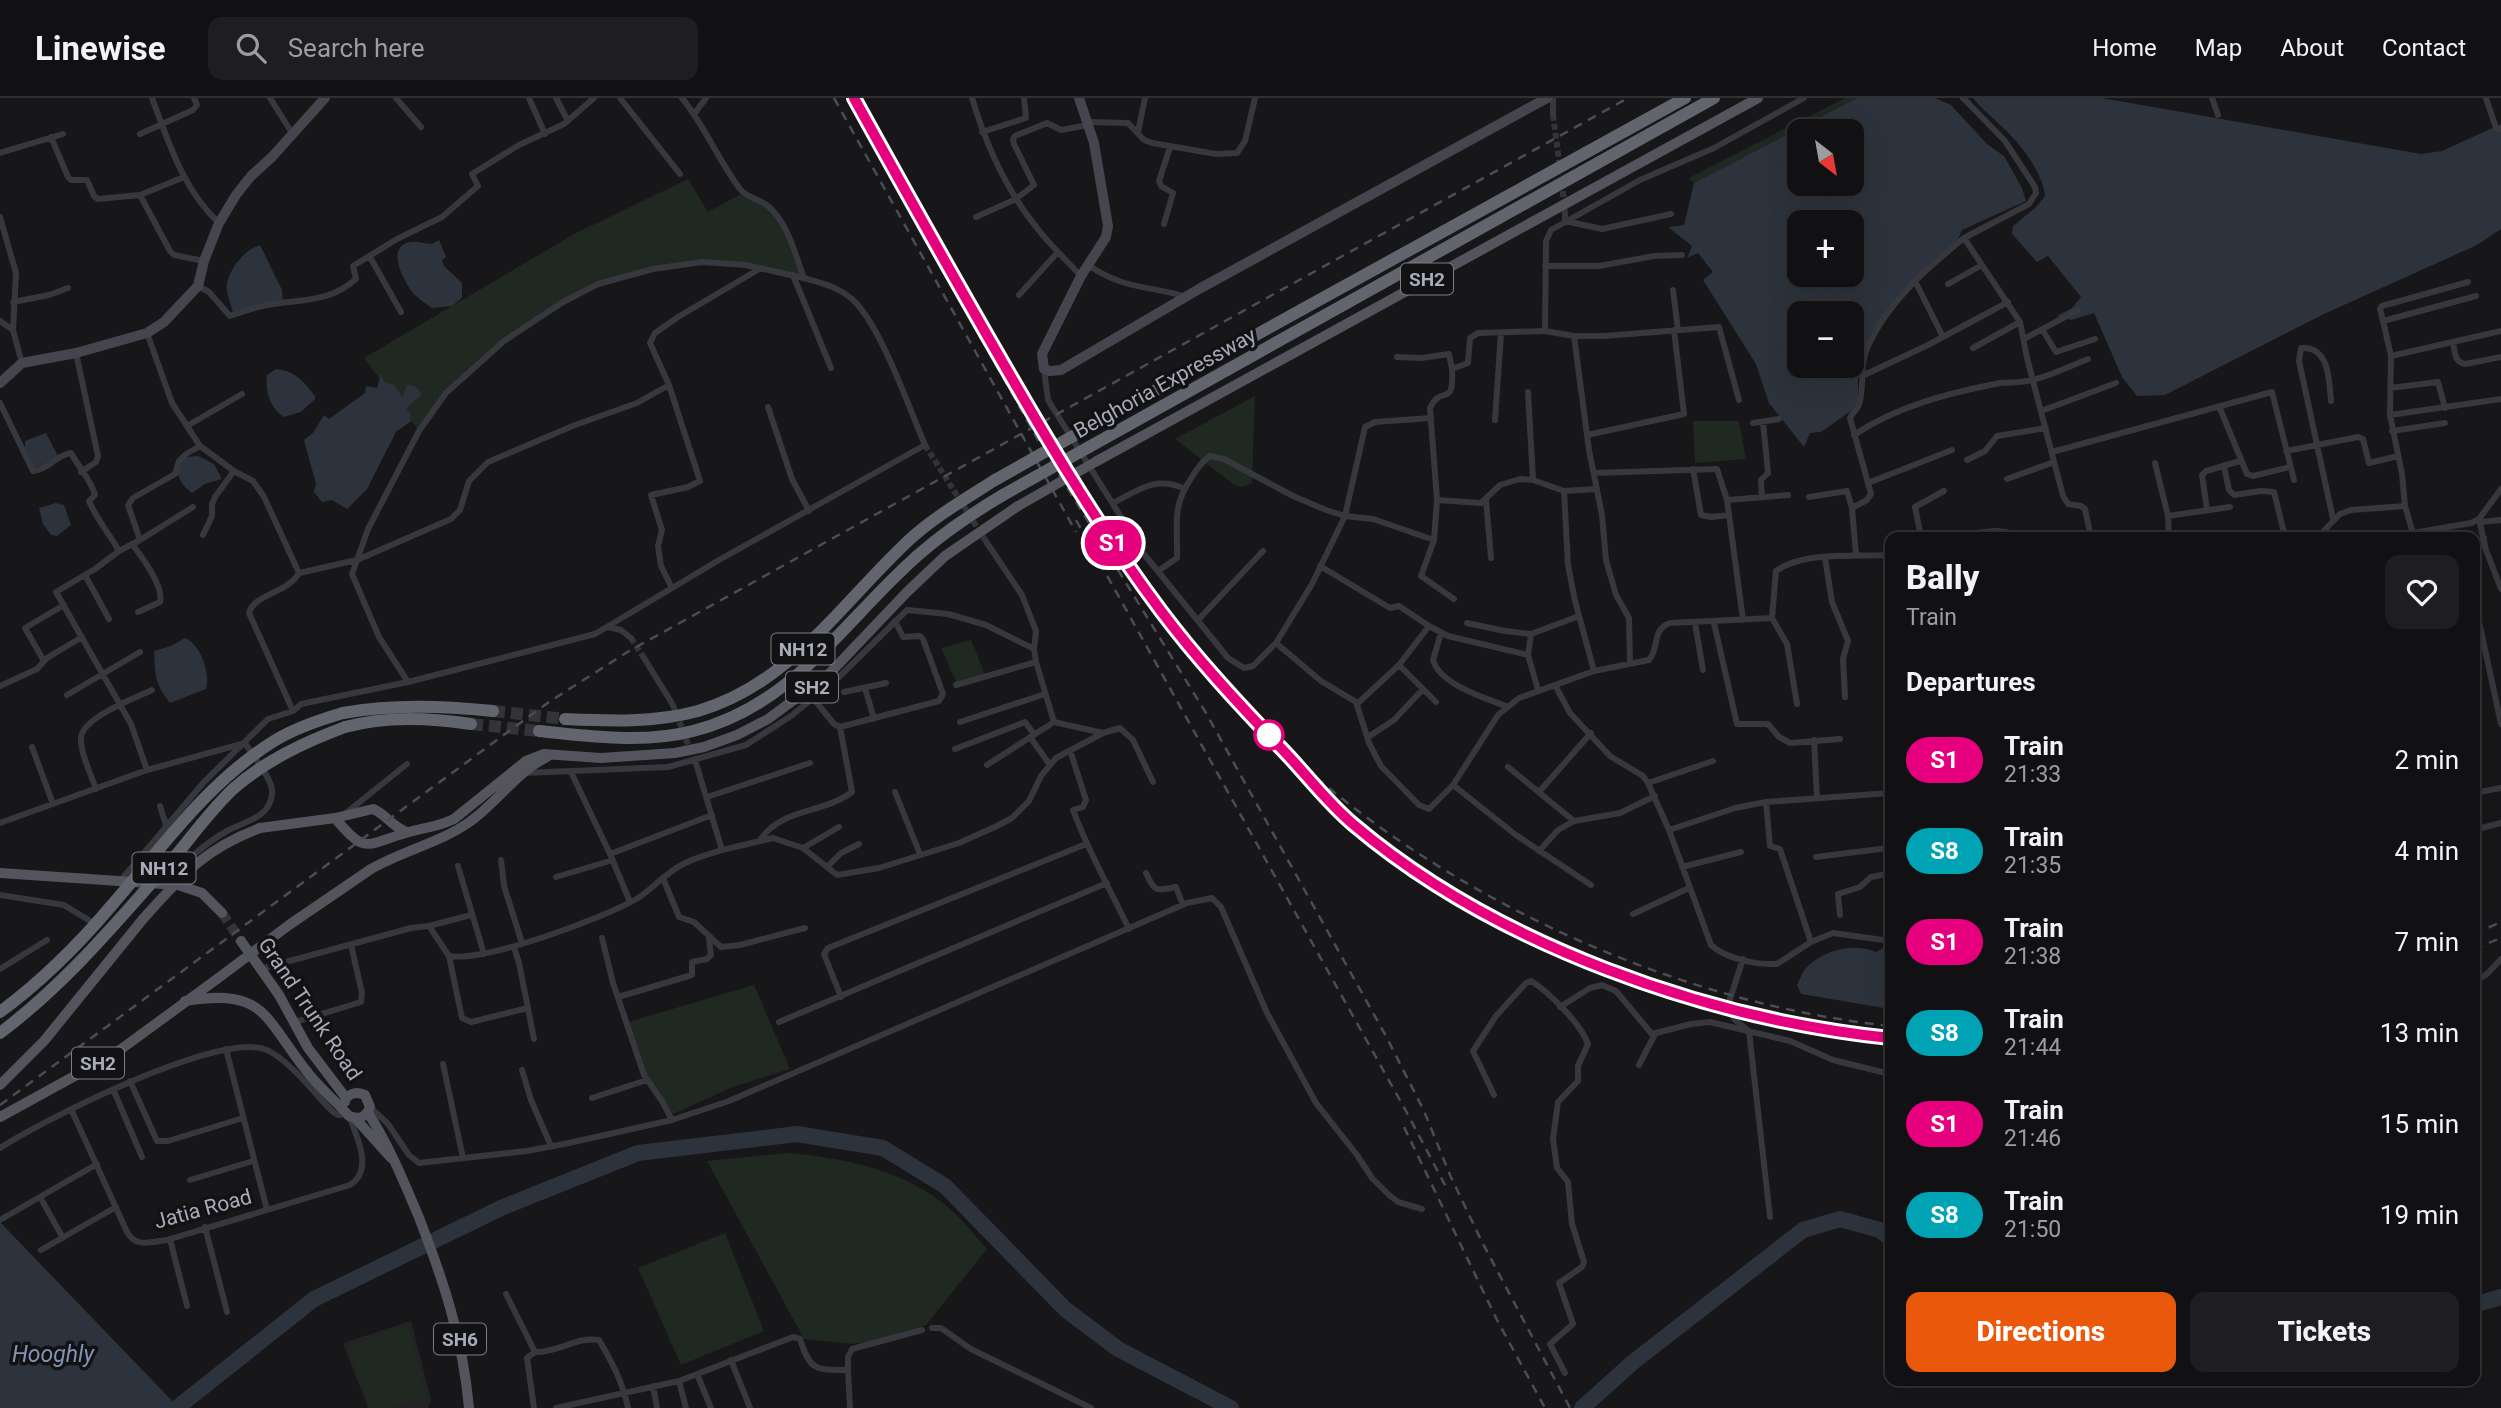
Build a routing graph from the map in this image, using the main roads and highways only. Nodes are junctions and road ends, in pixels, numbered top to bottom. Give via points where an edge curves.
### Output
1 (1685, 98) edge
2 (1714, 98) edge
3 (1758, 98) edge
4 (493, 710) tunnel mouth
5 (565, 719) tunnel mouth
6 (471, 724) tunnel mouth
7 (539, 731) tunnel mouth
8 (553, 755) junction
9 (504, 784) junction
10 (340, 816) junction
11 (407, 832) junction
12 (0, 873) edge
13 (222, 913) tunnel mouth
14 (241, 941) tunnel mouth
15 (185, 1001) junction
16 (0, 1012) edge
17 (0, 1033) edge
18 (0, 1085) edge
19 (346, 1098) junction
20 (369, 1110) junction
21 (2, 1115) edge
22 (349, 1115) junction
23 (393, 1160) junction
24 (470, 1408) edge

1 - 5 highway, Belghoria Expressway / NH12, bridge via 1082,431 936,517 802,650 742,692 674,716
2 - 7 highway, Belghoria Expressway / NH12, bridge via 974,512 925,548 811,664 771,696 730,718 692,731 607,737
3 - 8 main road, SH2, bridge via 1018,506 945,556 829,674 768,719 737,735 676,754
4 - 16 highway, NH12, bridge via 386,706 310,723 276,740 223,779 77,943
6 - 17 highway, NH12, bridge via 404,719 364,722 305,742 266,764 233,790 77,966
8 - 9 main road, SH2
8 - 9 main road, SH2 via 532,757
9 - 11 main road, SH2 via 454,819
9 - 15 main road, SH2, bridge via 463,827 371,869
10 - 11 main road, SH2 via 373,809
10 - 11 main road via 347,832 364,844
10 - 18 main road, SH2, bridge via 260,828 205,856 143,919 44,1041
12 - 13 main road via 190,888
14 - 19 main road, Grand Trunk Road via 308,1048
15 - 21 main road, SH2 via 113,1055
15 - 22 main road via 220,996 253,1006 276,1026 314,1082
19 - 20 main road, Grand Trunk Road via 351,1093 365,1095
19 - 22 main road, Grand Trunk Road
20 - 22 main road
20 - 23 main road, SH6
22 - 23 main road, SH6
23 - 24 main road, SH6 via 441,1272 460,1335

